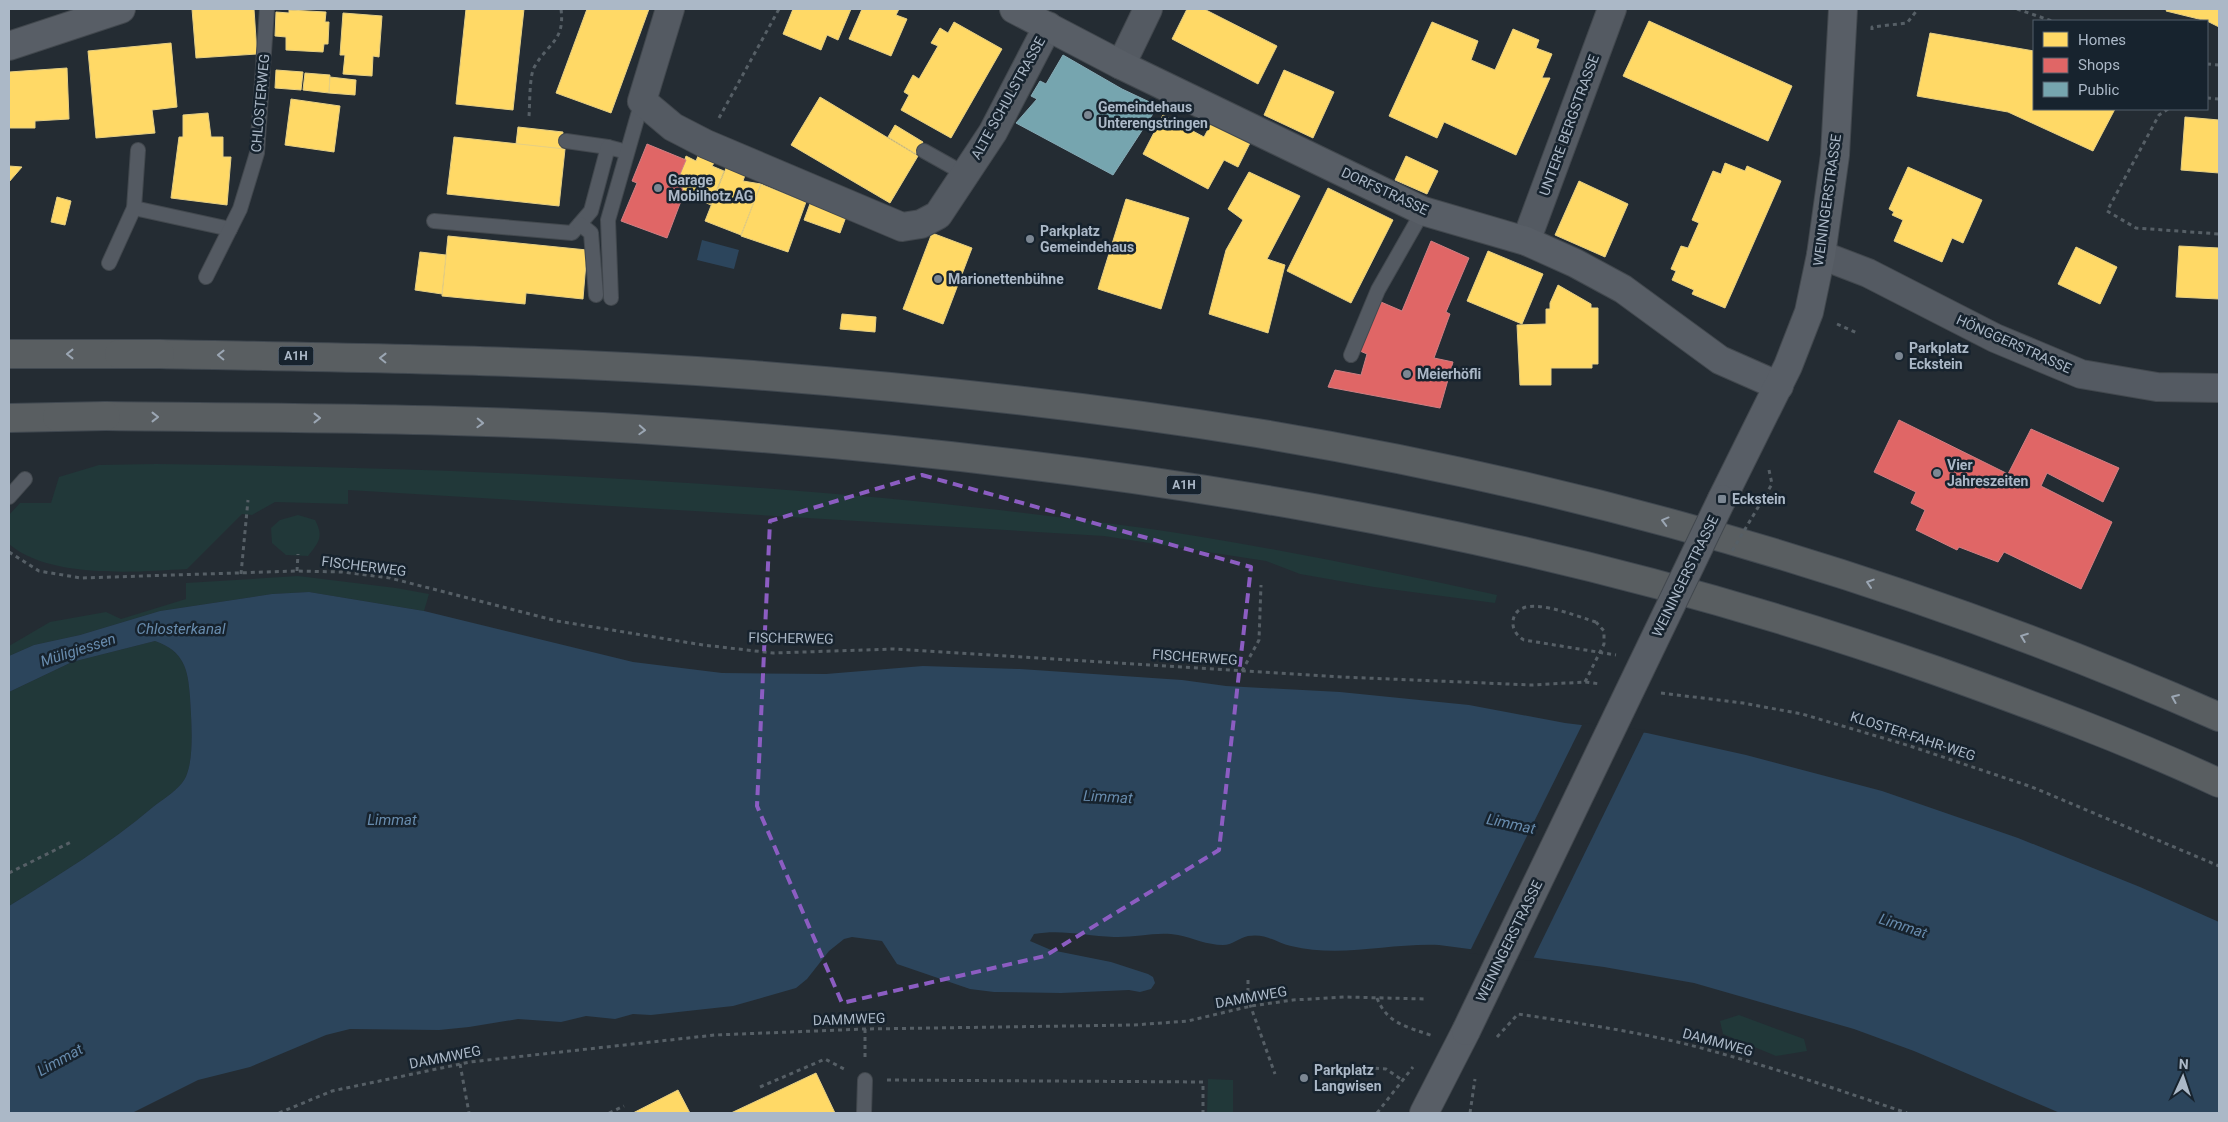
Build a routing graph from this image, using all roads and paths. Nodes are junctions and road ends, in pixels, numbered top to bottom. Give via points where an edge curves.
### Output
1 (121, 9) edge
2 (267, 9) edge
3 (561, 9) edge
4 (670, 9) edge
5 (779, 9) edge
6 (1014, 9) edge
7 (1148, 9) edge
8 (1612, 9) edge
9 (1843, 9) edge
10 (1918, 9) edge
11 (2017, 9) edge
12 (2049, 20) edge
13 (1048, 26) junction
14 (1872, 36) dead end
15 (9, 46) edge
16 (1121, 65) junction
17 (642, 101) junction
18 (2166, 110) edge
19 (529, 116) dead end
20 (566, 141) dead end
21 (706, 144) junction
22 (608, 147) junction
23 (138, 150) dead end
24 (924, 151) dead end
25 (626, 152) junction
26 (964, 174) junction
27 (134, 208) junction
28 (1423, 210) junction
29 (434, 221) dead end
30 (580, 224) junction
31 (230, 228) junction
32 (2219, 234) edge
33 (1526, 241) junction
34 (1821, 255) junction
35 (109, 263) dead end
36 (206, 277) dead end
37 (596, 295) dead end
38 (611, 298) dead end
39 (1837, 324) dead end
40 (1857, 333) dead end
41 (9, 354) edge
42 (1351, 355) dead end
43 (1779, 386) junction
44 (2219, 388) edge
45 (9, 418) edge
46 (25, 479) dead end
47 (9, 497) edge
48 (248, 500) dead end
49 (9, 552) edge
50 (298, 554) dead end
51 (297, 571) junction
52 (241, 574) junction
53 (1260, 585) dead end
54 (1623, 657) dead end
55 (1242, 671) junction
56 (1585, 682) junction
57 (1604, 685) dead end
58 (1651, 692) dead end
59 (2219, 717) edge
60 (2219, 783) edge
61 (73, 841) dead end
62 (2219, 866) edge
63 (9, 872) edge
64 (1248, 980) dead end
65 (1376, 998) junction
66 (1426, 999) dead end
67 (1251, 1006) junction
68 (865, 1029) junction
69 (1439, 1031) dead end
70 (1436, 1037) junction
71 (1495, 1039) dead end
72 (1431, 1043) dead end
73 (1418, 1062) dead end
74 (460, 1064) junction
75 (1275, 1074) dead end
76 (1363, 1076) dead end
77 (865, 1080) junction
78 (1402, 1080) junction
79 (760, 1087) dead end
80 (624, 1106) dead end
81 (279, 1113) edge
82 (469, 1113) edge
83 (609, 1113) edge
84 (864, 1113) edge
85 (1203, 1113) edge
86 (1377, 1113) edge
87 (1424, 1113) edge
88 (1907, 1113) edge

1 - 15 main road
2 - 31 lane, CHLOSTERWEG via 257,153 240,209
3 - 19 path via 563,23 560,35 533,67
4 - 17 street
5 - 21 path
6 - 13 main road, DORFSTRASSE
7 - 16 street
8 - 33 street, UNTERE BERGSTRASSE
9 - 34 main road, WEININGERSTRASSE via 1835,155
10 - 14 path via 1907,23 1872,28
11 - 12 path
13 - 16 main road, DORFSTRASSE
13 - 26 street, ALTE SCHULSTRASSE via 993,132
16 - 28 main road, DORFSTRASSE
17 - 21 street, ALTE SCHULSTRASSE via 673,127
17 - 25 lane
18 - 32 path via 2159,115 2108,211 2136,228
20 - 22 lane
21 - 26 street, ALTE SCHULSTRASSE via 902,227 921,224 938,215
22 - 25 lane
22 - 30 lane via 591,211
23 - 27 lane
24 - 26 lane
25 - 38 lane via 608,220
27 - 31 lane
27 - 35 lane
28 - 33 main road, DORFSTRASSE
28 - 42 lane via 1378,290
29 - 30 lane via 572,233
30 - 37 lane via 591,233
31 - 36 lane, CHLOSTERWEG
33 - 43 main road, DORFSTRASSE via 1623,289 1720,360
34 - 43 main road, WEININGERSTRASSE via 1809,312
34 - 44 street, HÖNGGERSTRASSE via 1868,273 1996,338 2081,374 2157,387
39 - 40 path
59 -> 41 highway, A1H, bridge via 1990,624 1719,536 1508,482 1256,433 1014,400 748,374 432,359
43 - 87 main road, WEININGERSTRASSE, bridge
45 -> 60 highway, A1H, bridge via 334,418 678,432 888,448 1249,495 1358,514 1484,542 1652,581 1730,603 1856,642 1971,683 2081,724
46 - 47 lane
48 - 52 path
49 - 52 path, FISCHERWEG via 39,571 81,578
50 - 51 path
51 - 52 path, FISCHERWEG
51 - 55 path, FISCHERWEG via 390,578 557,621 763,652 894,649
53 - 55 path via 1259,640
54 - 56 path, bridge via 1524,640 1518,637 1512,624 1521,607 1533,604 1596,622 1604,631 1604,644
55 - 56 path, FISCHERWEG via 1532,686
56 - 57 path
58 - 62 path, KLOSTER-FAHR-WEG via 1744,703 1802,714 1910,746 2032,787
61 - 63 path
64 - 67 path
65 - 66 path, DAMMWEG
65 - 67 path, DAMMWEG via 1302,1000
65 - 70 path via 1382,1011 1398,1024
67 - 68 path, DAMMWEG via 1188,1021 1134,1025
67 - 75 path
68 - 74 path, DAMMWEG via 715,1035
68 - 77 path
69 - 70 path
70 - 72 path
71 - 88 path, DAMMWEG via 1518,1014 1612,1029 1710,1050
73 - 78 path
74 - 81 path, DAMMWEG via 332,1091
74 - 82 path
76 - 78 path via 1368,1068 1386,1069
77 - 79 path via 825,1059
77 - 84 lane
77 - 85 path via 1203,1082
78 - 86 path
80 - 83 path

